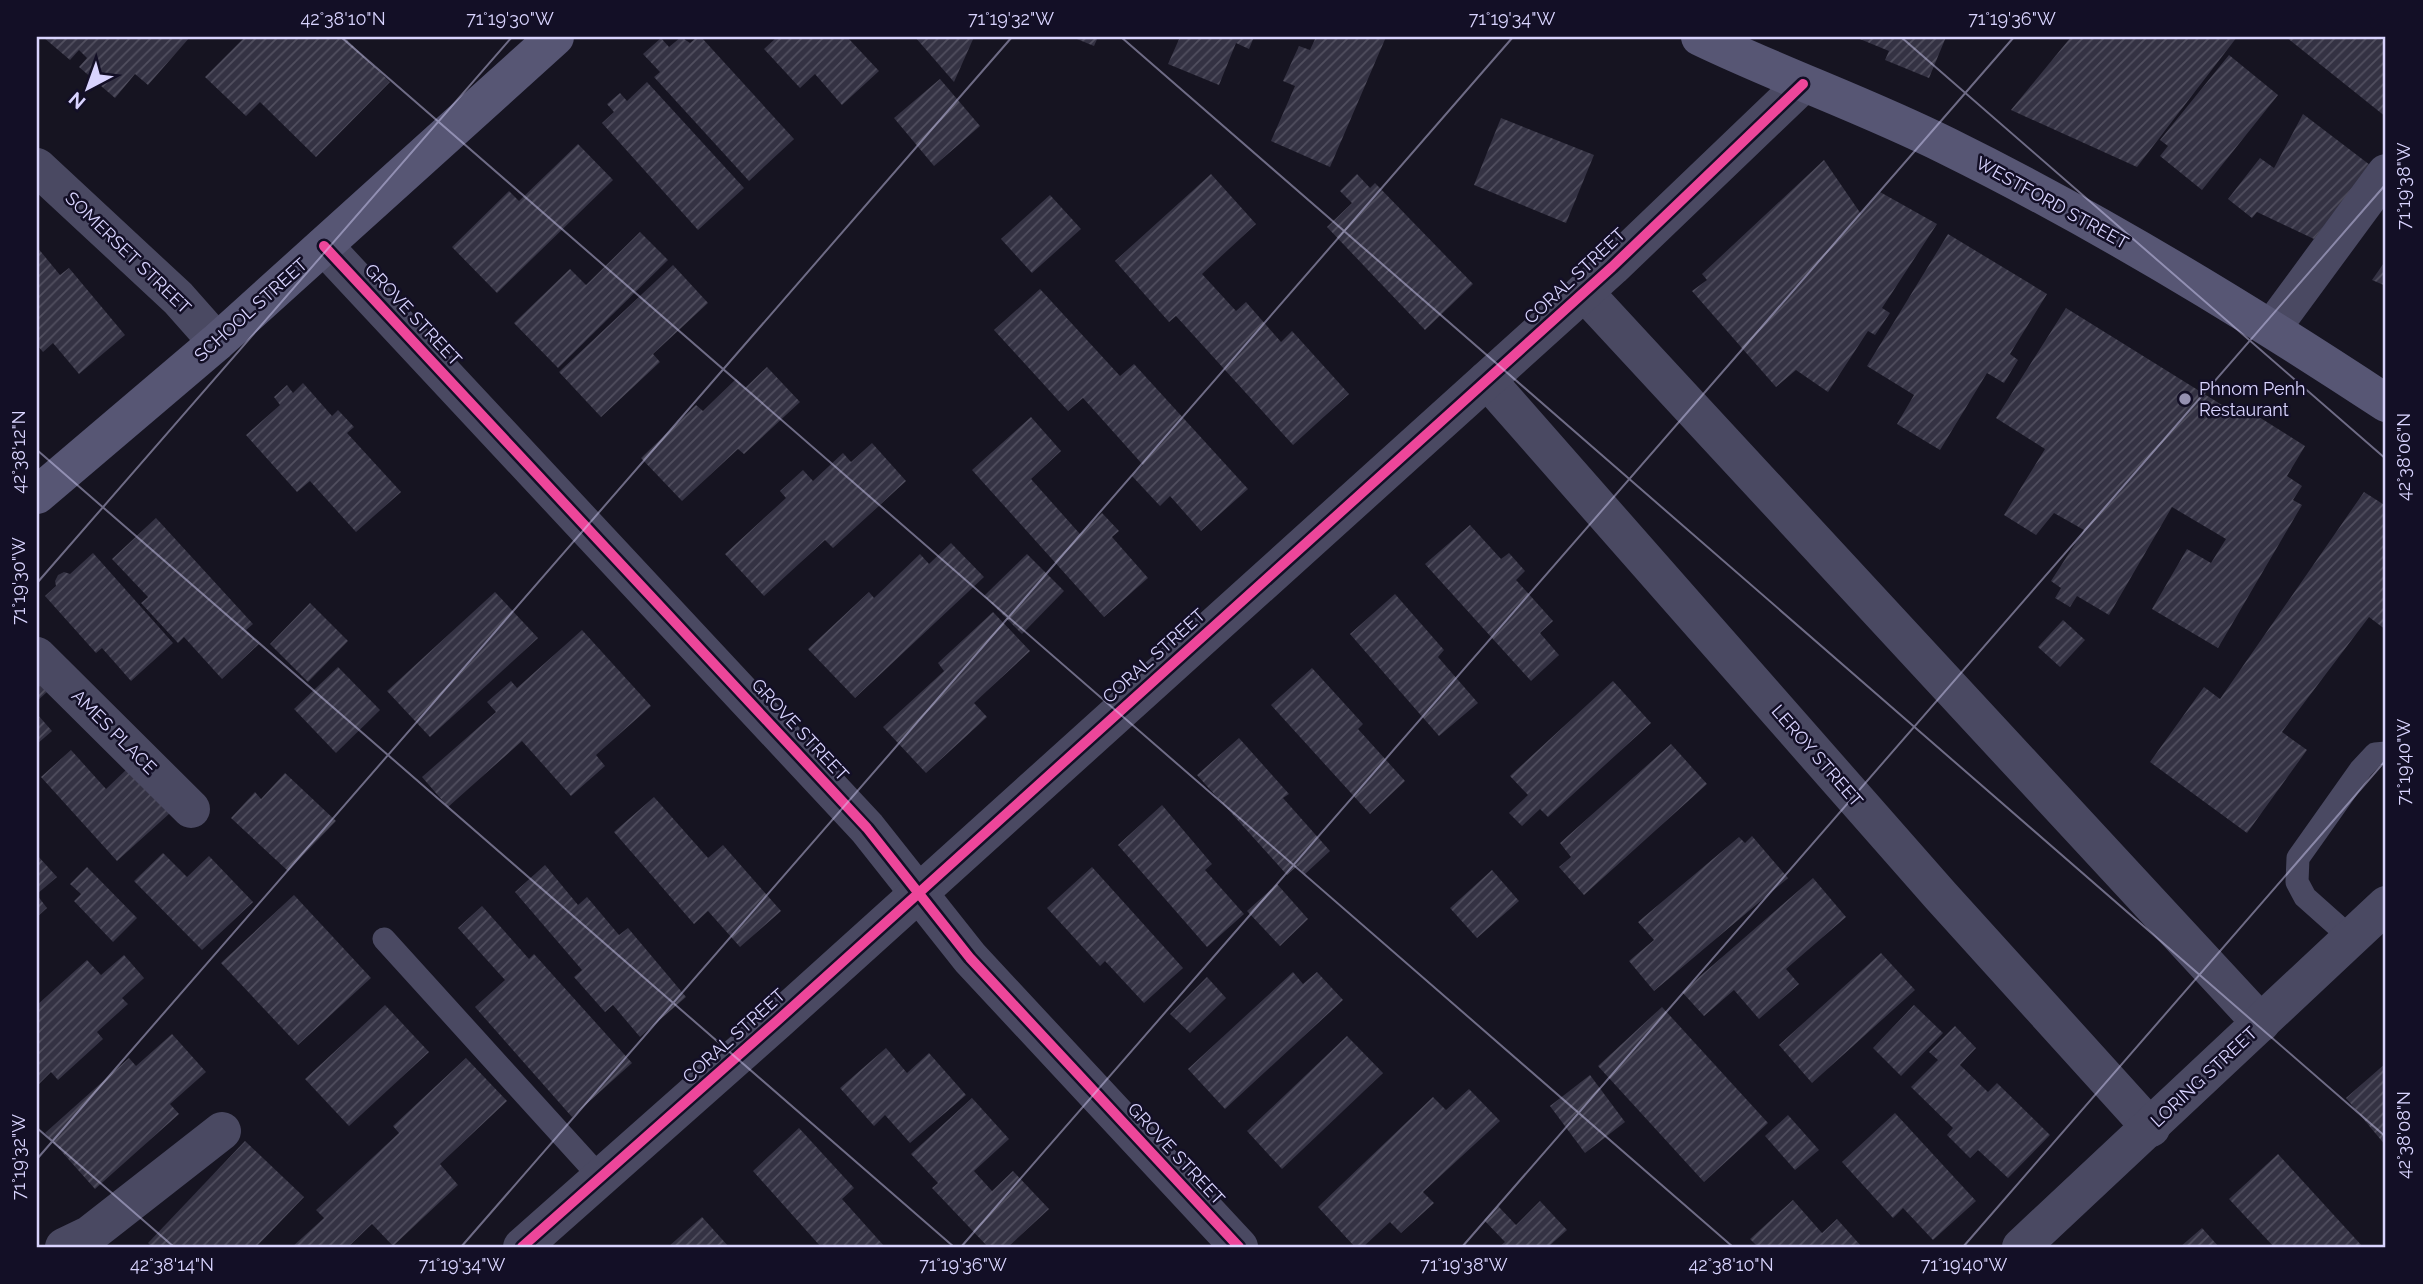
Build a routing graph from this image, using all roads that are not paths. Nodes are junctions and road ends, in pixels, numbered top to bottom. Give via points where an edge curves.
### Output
1 (555, 37) edge
2 (1700, 37) edge
3 (1803, 83) junction
4 (37, 167) edge
5 (2386, 173) edge
6 (324, 246) junction
7 (1584, 292) junction
8 (2272, 328) junction
9 (217, 342) junction
10 (1487, 380) junction
11 (2386, 403) edge
12 (37, 495) edge
13 (37, 656) edge
14 (2386, 753) edge
15 (191, 808) dead end
16 (917, 894) junction
17 (2386, 905) edge
18 (2351, 938) junction
19 (384, 939) dead end
20 (2261, 1023) junction
21 (2151, 1128) junction
22 (222, 1131) dead end
23 (601, 1178) junction
24 (64, 1247) edge
25 (522, 1247) edge
26 (1239, 1247) edge
27 (2021, 1247) edge

1 - 6 main road, SCHOOL STREET
2 - 3 main road, WESTFORD STREET
3 - 7 street, CORAL STREET
3 - 8 main road, WESTFORD STREET via 1946,146 2104,230
4 - 9 street, SOMERSET STREET via 178,298
5 - 8 street
6 - 9 main road, SCHOOL STREET
6 - 16 street, GROVE STREET via 867,828
7 - 10 street, CORAL STREET
7 - 20 street
8 - 11 main road, WESTFORD STREET
9 - 12 main road, SCHOOL STREET
10 - 16 street, CORAL STREET
10 - 21 street, LEROY STREET
13 - 15 street, AMES PLACE
14 - 18 lane via 2375,754 2361,769 2298,858 2297,882 2305,897
16 - 23 street, CORAL STREET
16 - 26 street, GROVE STREET via 970,958
17 - 18 street, LORING STREET
18 - 20 street, LORING STREET
19 - 23 lane
20 - 21 street, LORING STREET
21 - 27 street, LORING STREET
22 - 24 street via 89,1235
23 - 25 street, CORAL STREET

